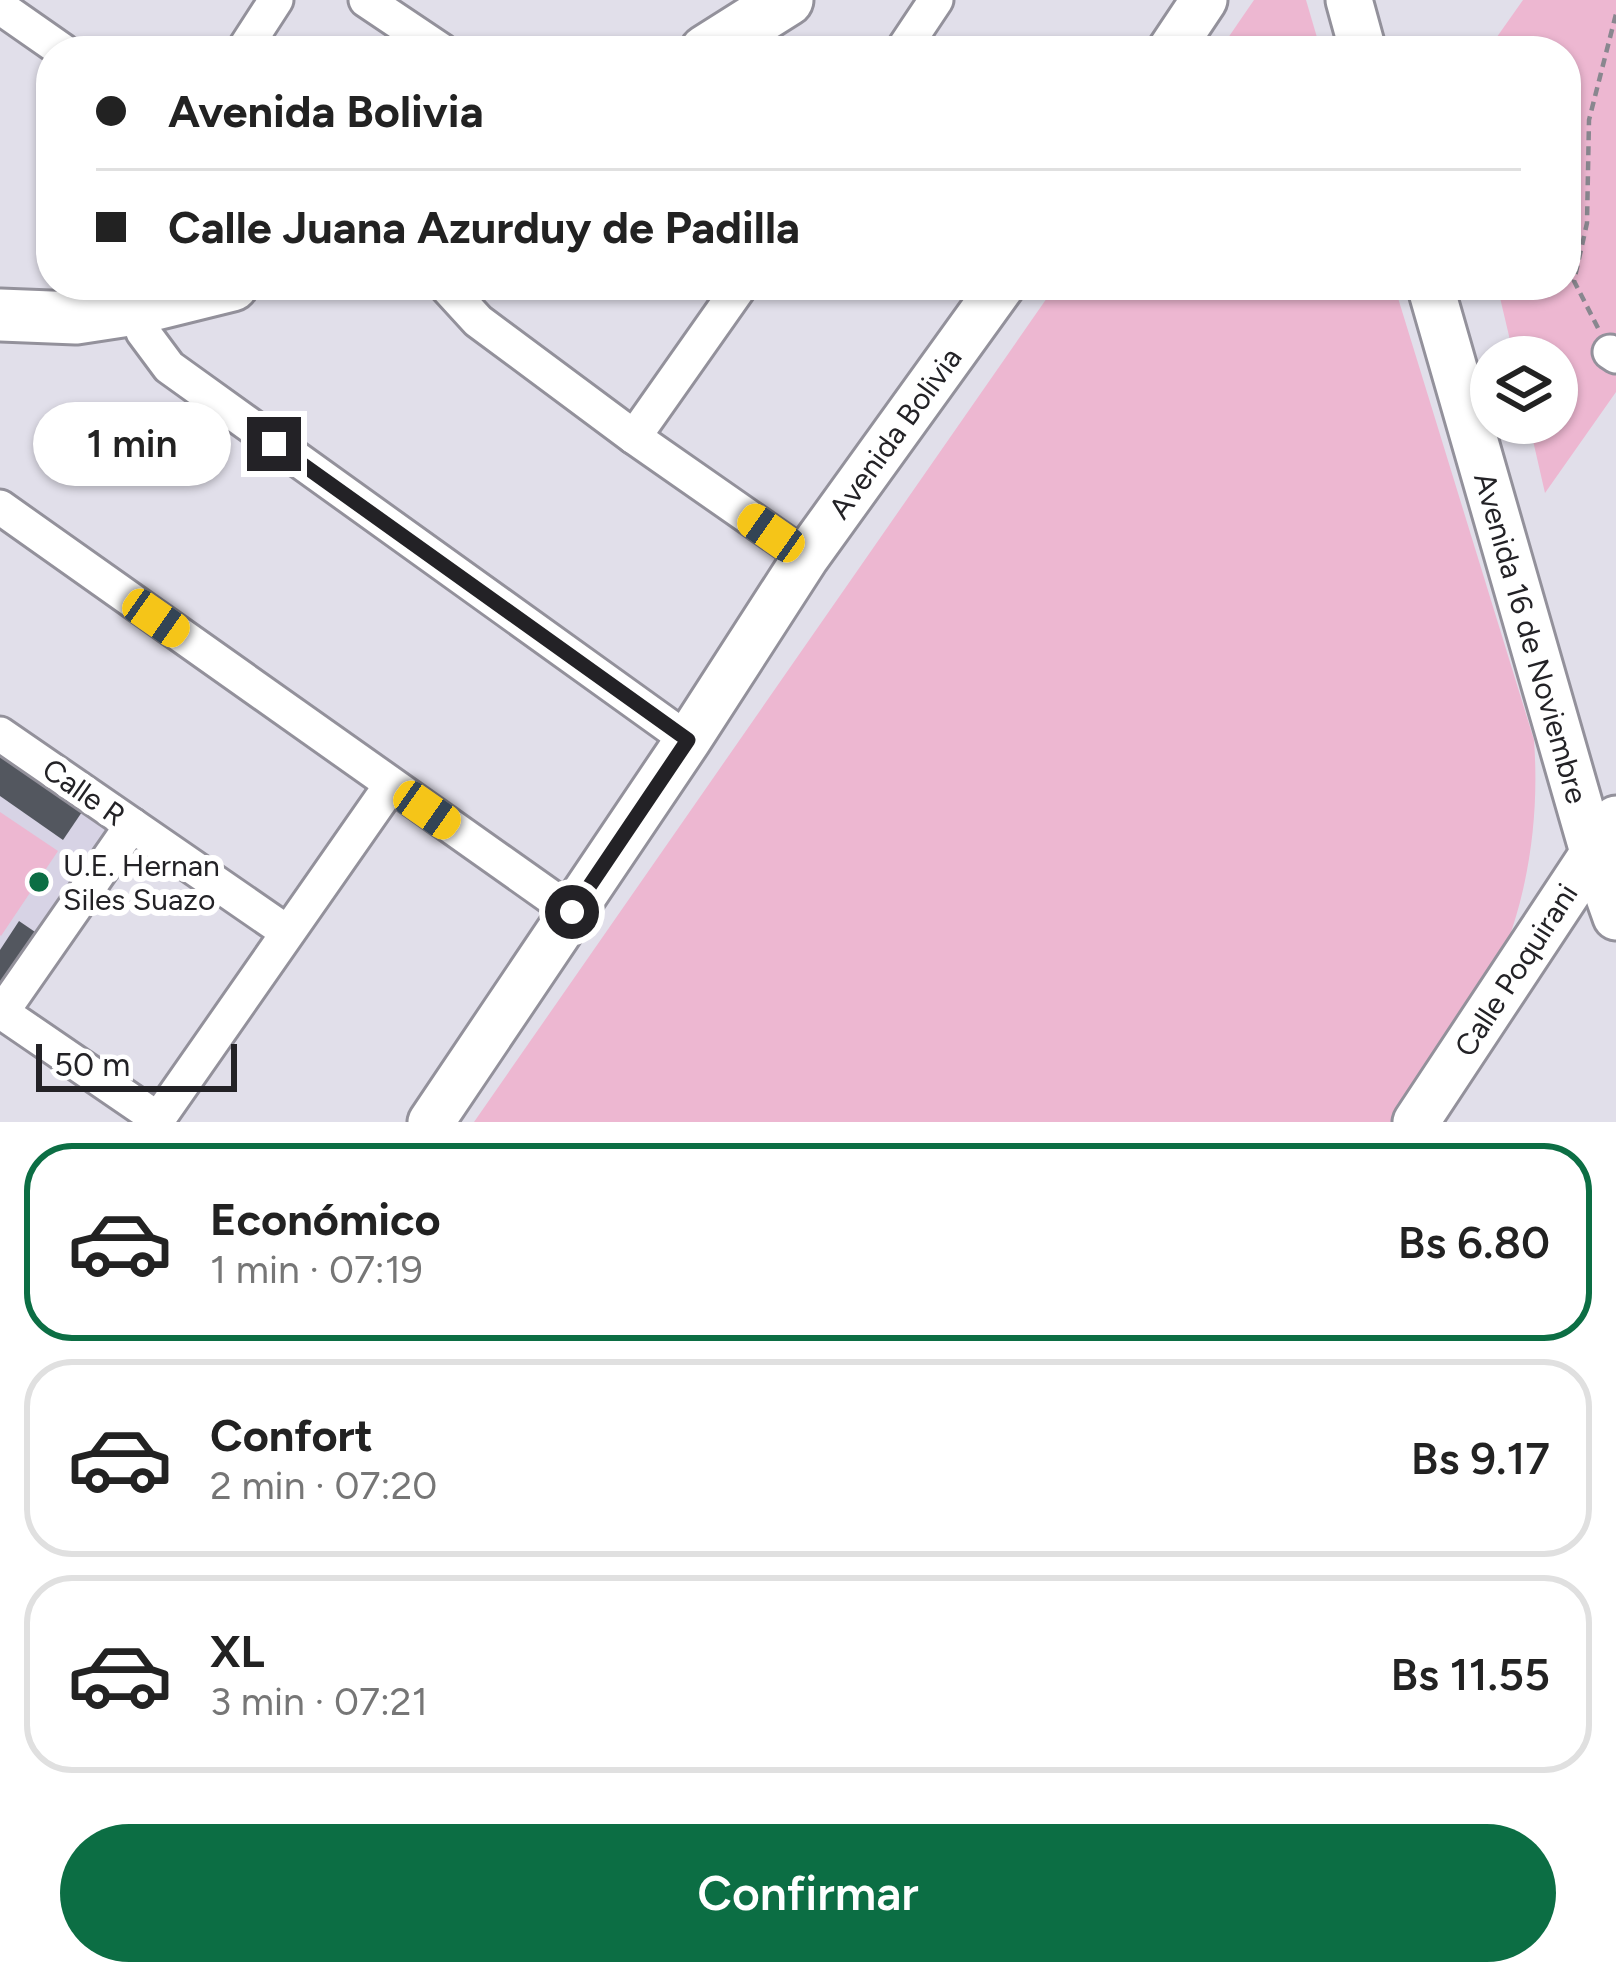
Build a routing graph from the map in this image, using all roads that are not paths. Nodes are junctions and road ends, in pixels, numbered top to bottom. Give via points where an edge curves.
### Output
1 (276, 0) edge
2 (366, 0) edge
3 (936, 0) edge
4 (1204, 0) edge
5 (1349, 0) edge
6 (781, 2) edge
7 (0, 7) edge
8 (42, 36) edge
9 (253, 36) edge
10 (420, 36) edge
11 (729, 36) edge
12 (912, 36) edge
13 (1181, 36) edge
14 (1359, 36) edge
15 (124, 300) edge
16 (133, 300) edge
17 (459, 300) edge
18 (730, 300) edge
19 (991, 300) edge
20 (1435, 300) edge
21 (0, 315) edge
22 (634, 437) junction
23 (0, 507) edge
24 (806, 557) junction
25 (0, 734) edge
26 (688, 740) junction
27 (391, 785) junction
28 (132, 825) junction
29 (1608, 841) edge
30 (572, 912) junction
31 (1616, 917) edge
32 (287, 932) junction
33 (1, 1012) edge
34 (156, 1120) edge
35 (431, 1122) edge
36 (1416, 1122) edge

1 - 9 street
2 - 10 street
3 - 12 street
4 - 13 street
5 - 14 street
6 - 11 main road
7 - 8 street
15 - 21 main road via 76,318
16 - 26 street via 152,348 184,378
17 - 22 street
18 - 22 street
19 - 24 street, Avenida Bolivia
20 - 29 street, Avenida 16 de Noviembre
22 - 24 street
23 - 27 street
24 - 26 street, Avenida Bolivia
25 - 28 street, Calle R
26 - 30 street, Avenida Bolivia
27 - 30 street
27 - 32 street
28 - 32 street, Calle R
28 - 33 street
29 - 31 street, Avenida 16 de Noviembre
29 - 36 street, Calle Poquirani
30 - 35 street, Avenida Bolivia
32 - 34 street
33 - 34 street

